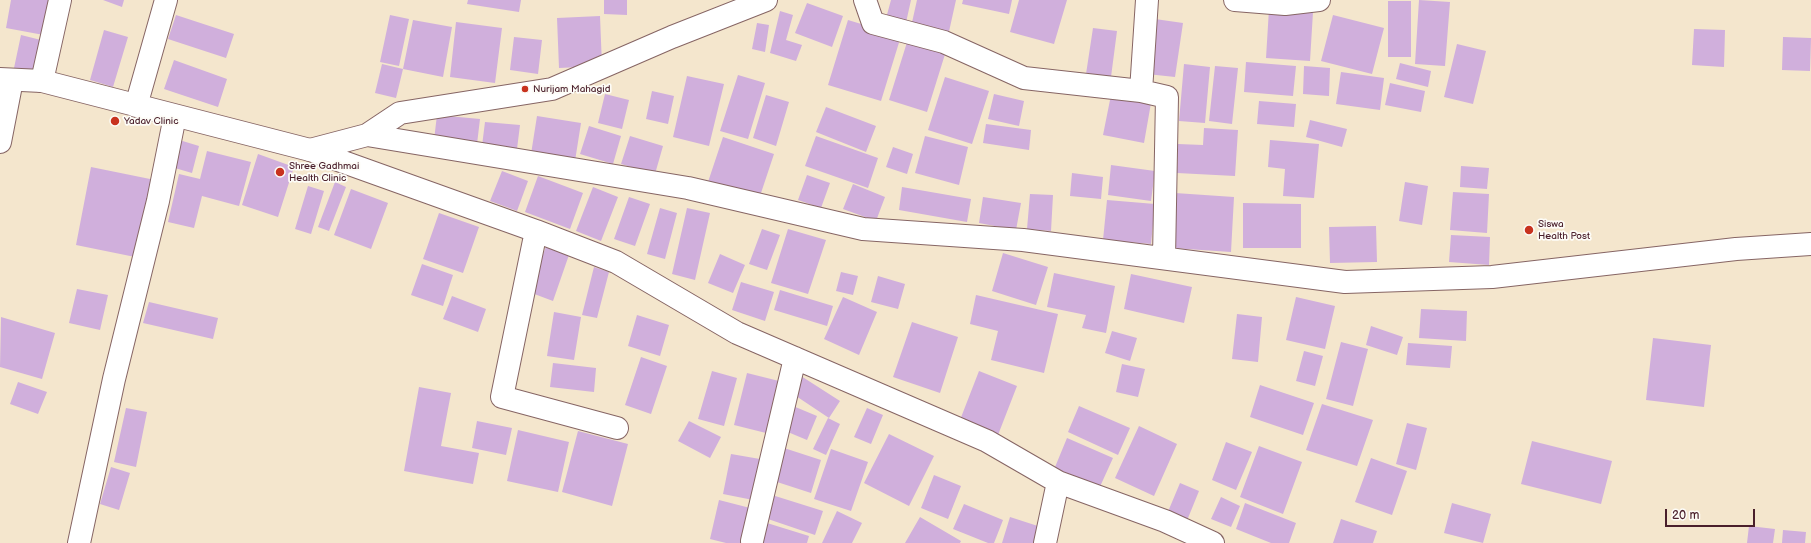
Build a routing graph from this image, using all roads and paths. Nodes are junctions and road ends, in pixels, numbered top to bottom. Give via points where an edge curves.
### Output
1 (60, 0) edge
2 (166, 0) edge
3 (766, 0) edge
4 (865, 0) edge
5 (1148, 0) edge
6 (1235, 0) edge
7 (1319, 0) edge
8 (6, 79) edge
9 (42, 81) junction
10 (1141, 91) junction
11 (136, 106) junction
12 (175, 116) junction
13 (367, 135) junction
14 (0, 142) edge
15 (310, 150) junction
16 (536, 231) junction
17 (1811, 244) edge
18 (1164, 258) junction
19 (795, 358) junction
20 (617, 428) dead end
21 (1058, 482) junction
22 (752, 541) dead end
23 (79, 543) edge
24 (1045, 543) edge
25 (1212, 543) edge

1 - 9 street
2 - 11 street
3 - 13 street via 552,89 400,113
4 - 10 street via 873,23 944,42 1024,78
5 - 10 street
6 - 7 street via 1285,4
8 - 9 street
8 - 14 street
9 - 11 street
10 - 18 street via 1167,97
11 - 12 street
12 - 15 street
12 - 23 street via 158,201 114,379
13 - 15 street
13 - 18 street via 688,188 863,229 1024,240
15 - 16 street
16 - 19 street via 616,262 737,333
16 - 20 street via 502,398
17 - 18 street via 1736,249 1492,277 1345,282
19 - 21 street via 987,441
19 - 22 street
21 - 24 street
21 - 25 street via 1165,521

